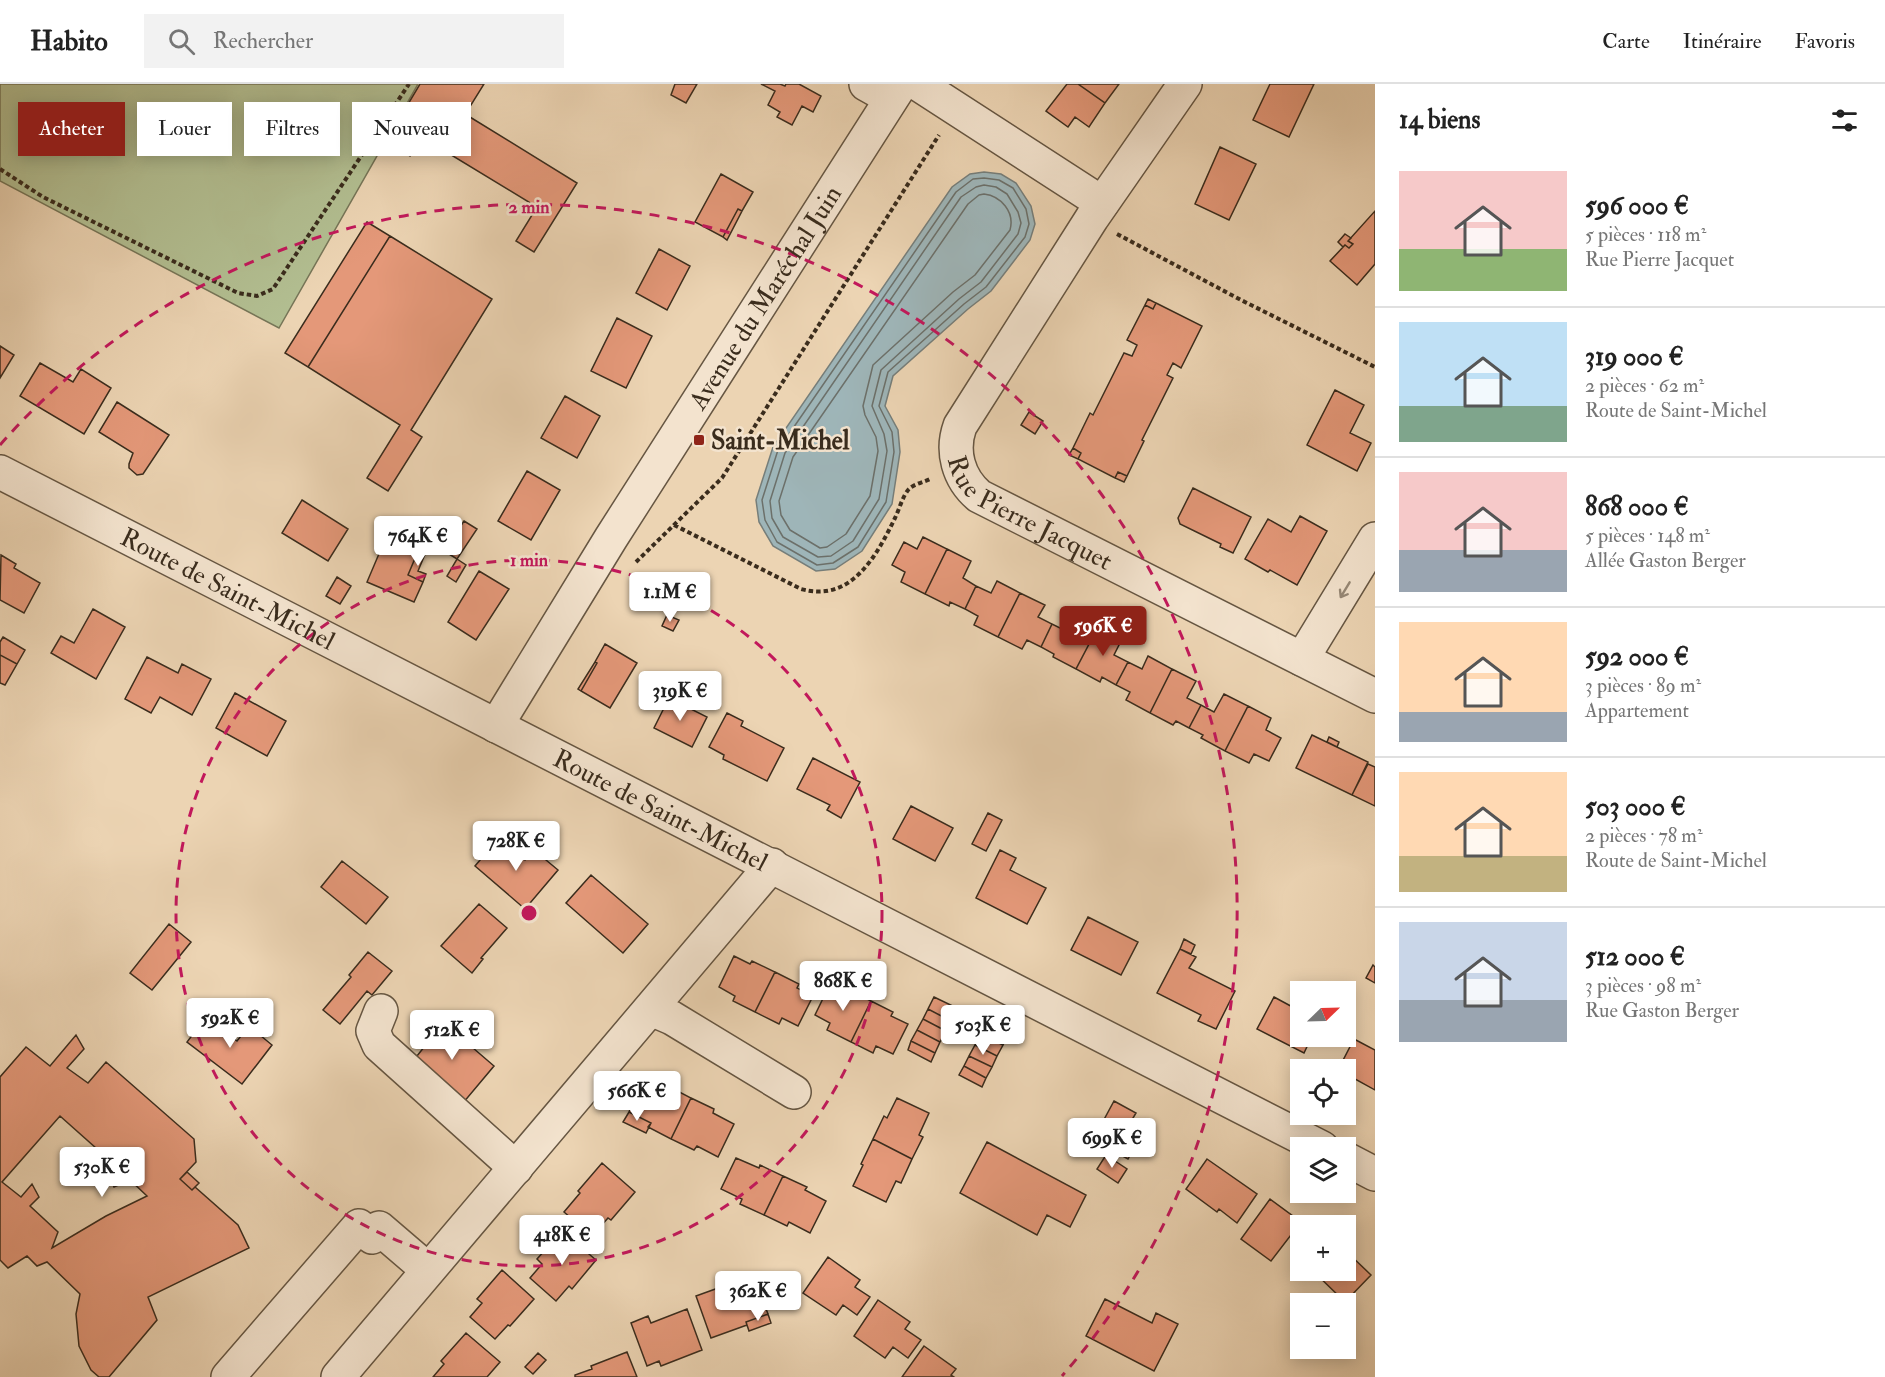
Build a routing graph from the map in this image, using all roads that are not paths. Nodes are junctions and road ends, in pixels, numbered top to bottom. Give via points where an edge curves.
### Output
1 (1185, 84) edge
2 (894, 88) edge
3 (1108, 218) junction
4 (0, 472) edge
5 (1375, 540) edge
6 (1302, 659) junction
7 (1375, 696) edge
8 (496, 726) junction
9 (772, 865) junction
10 (651, 1009) junction
11 (381, 1011) dead end
12 (794, 1092) dead end
13 (1301, 1137) edge
14 (1356, 1164) edge
15 (516, 1168) junction
16 (1375, 1174) edge
17 (428, 1270) junction
18 (345, 1375) edge
19 (228, 1377) edge

1 - 3 street, Rue Pierre Jacquet
2 - 3 street via 956,109
2 - 8 street, Avenue du Maréchal Juin
3 - 6 street, Rue Pierre Jacquet via 960,426 955,444 957,465 971,490 979,496
4 - 8 street, Route de Saint-Michel
5 -> 6 street
6 - 7 street, Rue Pierre Jacquet
8 - 9 street, Route de Saint-Michel
9 - 10 street
9 - 13 street, Route de Saint-Michel
10 - 12 street
10 - 15 street
11 - 15 street via 373,1031 379,1045
14 - 16 street
15 - 17 street
17 - 18 street
17 - 19 street via 379,1228 372,1237 359,1226

